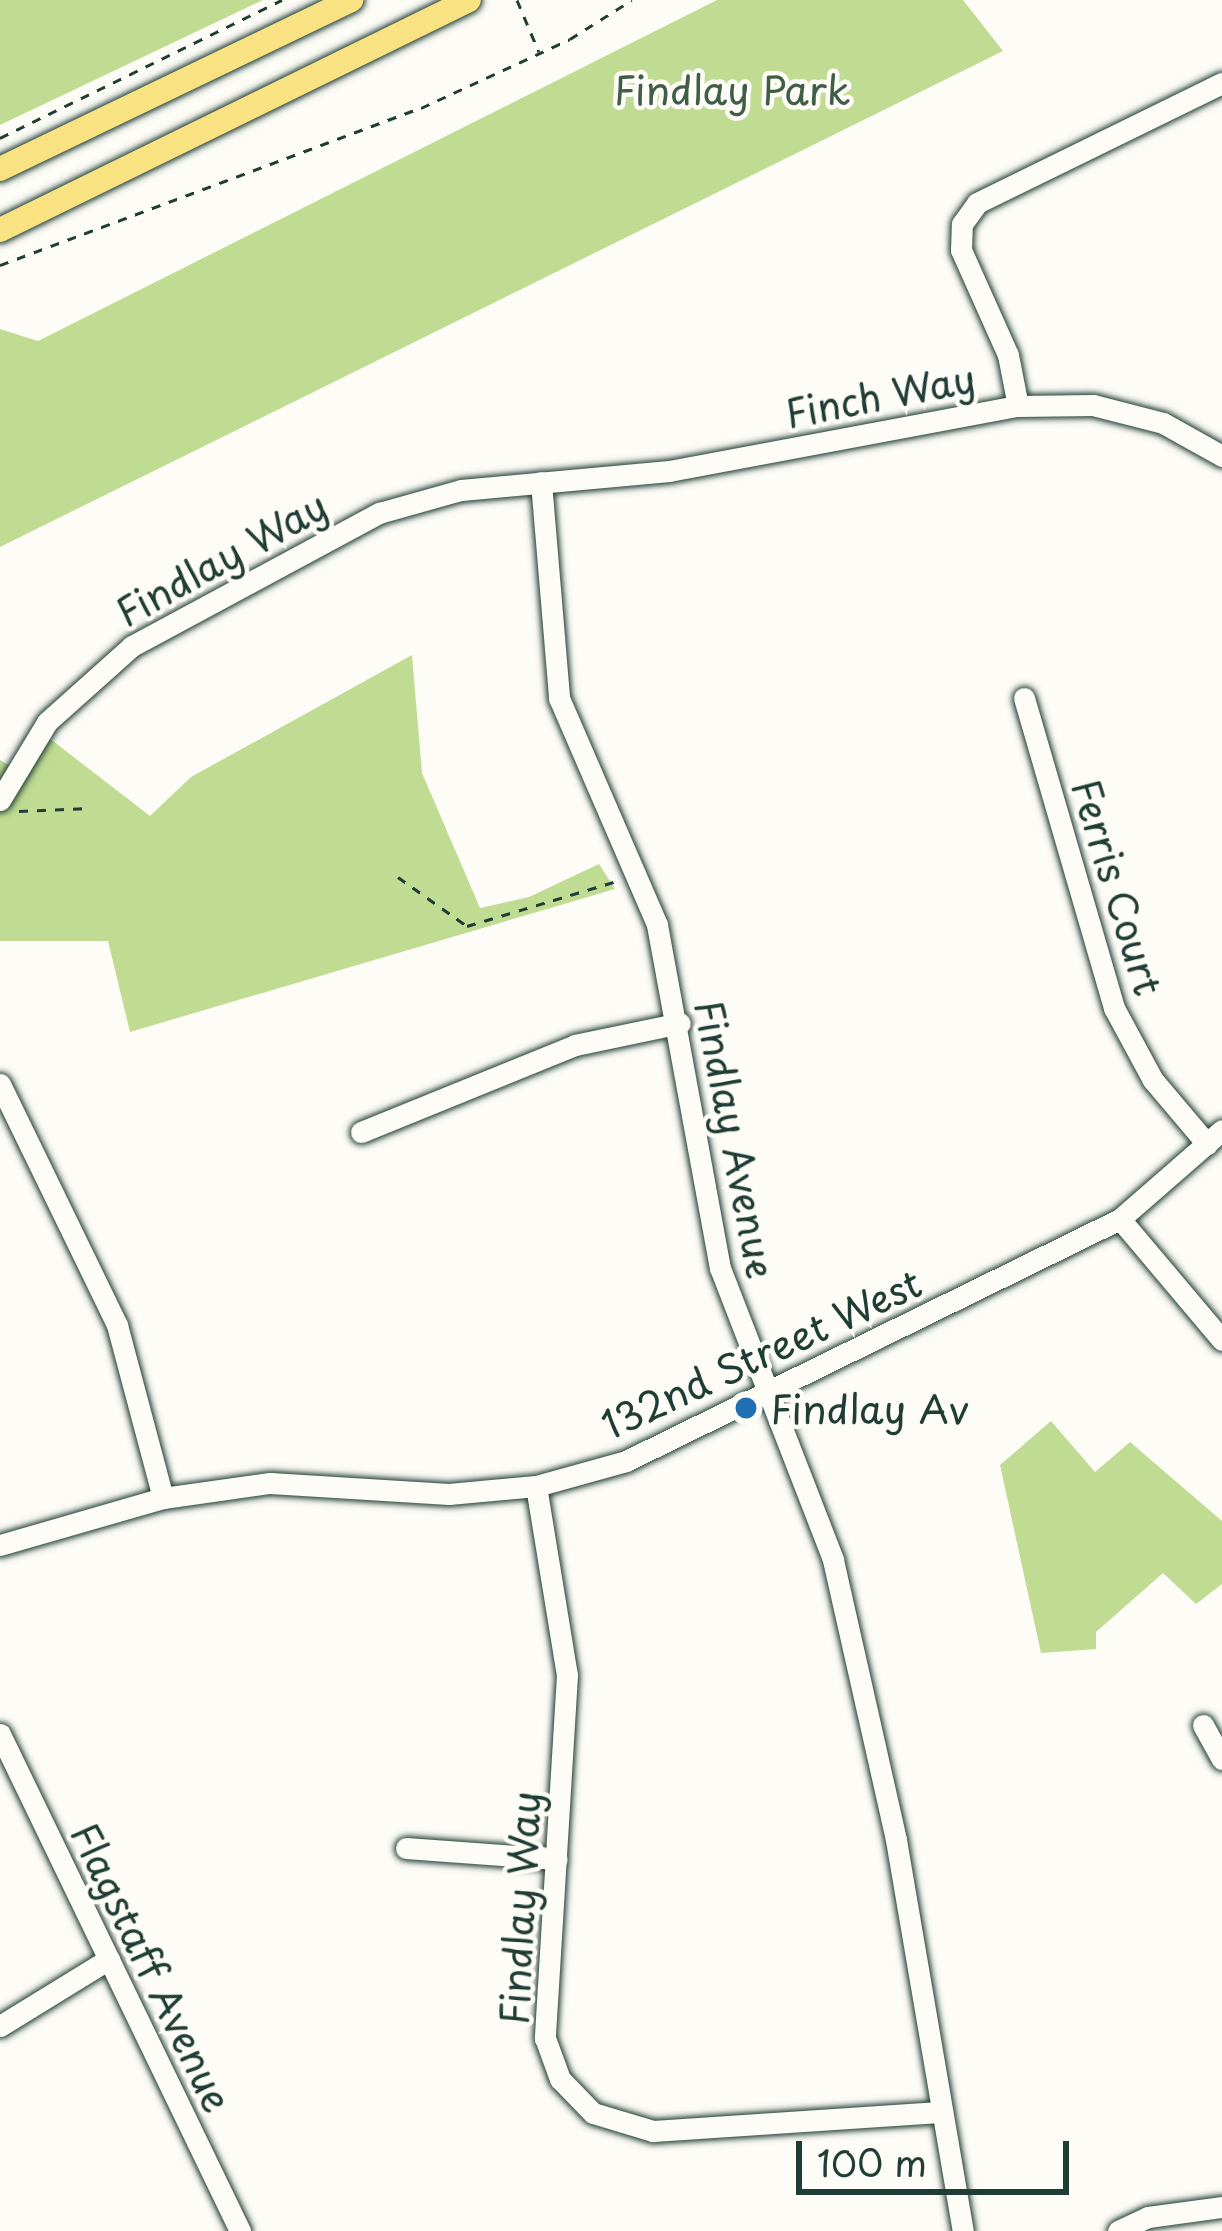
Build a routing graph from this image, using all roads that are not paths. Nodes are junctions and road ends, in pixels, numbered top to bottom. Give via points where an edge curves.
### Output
1 (351, 0) edge
2 (469, 0) edge
3 (1222, 82) edge
4 (0, 170) edge
5 (0, 230) edge
6 (1018, 406) junction
7 (1222, 456) edge
8 (541, 482) junction
9 (1024, 698) dead end
10 (9, 805) edge
11 (680, 1023) junction
12 (0, 1084) edge
13 (361, 1132) dead end
14 (1215, 1137) edge
15 (1120, 1219) junction
16 (1222, 1340) edge
17 (768, 1393) junction
18 (536, 1486) junction
19 (163, 1498) junction
20 (0, 1545) edge
21 (1203, 1725) dead end
22 (0, 1734) edge
23 (1222, 1760) edge
24 (406, 1848) dead end
25 (557, 1859) junction
26 (109, 1959) junction
27 (0, 2026) edge
28 (939, 2111) junction
29 (1222, 2207) edge
30 (240, 2231) edge
31 (963, 2231) edge
32 (1118, 2231) edge

1 - 4 main road
2 - 5 main road
3 - 6 street via 977,202 962,224 961,250 1008,355
6 - 7 street, Finch Way via 1093,406 1146,418
6 - 8 street, Finch Way via 669,471
8 - 10 street, Findlay Way via 460,490 379,513 132,646 46,722
8 - 11 street, Findlay Avenue via 559,698 657,925
9 - 14 street, Ferris Court via 1114,1008 1154,1080
11 - 13 street via 575,1045
11 - 17 street, Findlay Avenue via 719,1268
12 - 19 street via 117,1325
14 - 15 street, 132nd Street West
15 - 16 street
15 - 17 street, 132nd Street West
17 - 18 street, 132nd Street West via 626,1461
17 - 28 street, Findlay Avenue via 832,1560 896,1840
18 - 19 street, 132nd Street West via 448,1495 270,1484
18 - 25 street, Findlay Way via 567,1675
19 - 20 street, 132nd Street West
21 - 23 street
22 - 26 street, Flagstaff Avenue
24 - 25 street
25 - 28 street, Findlay Way via 545,2038 560,2079 592,2113 652,2131
26 - 27 street
26 - 30 street, Flagstaff Avenue
28 - 31 street, Findlay Avenue
29 - 32 street via 1148,2217

